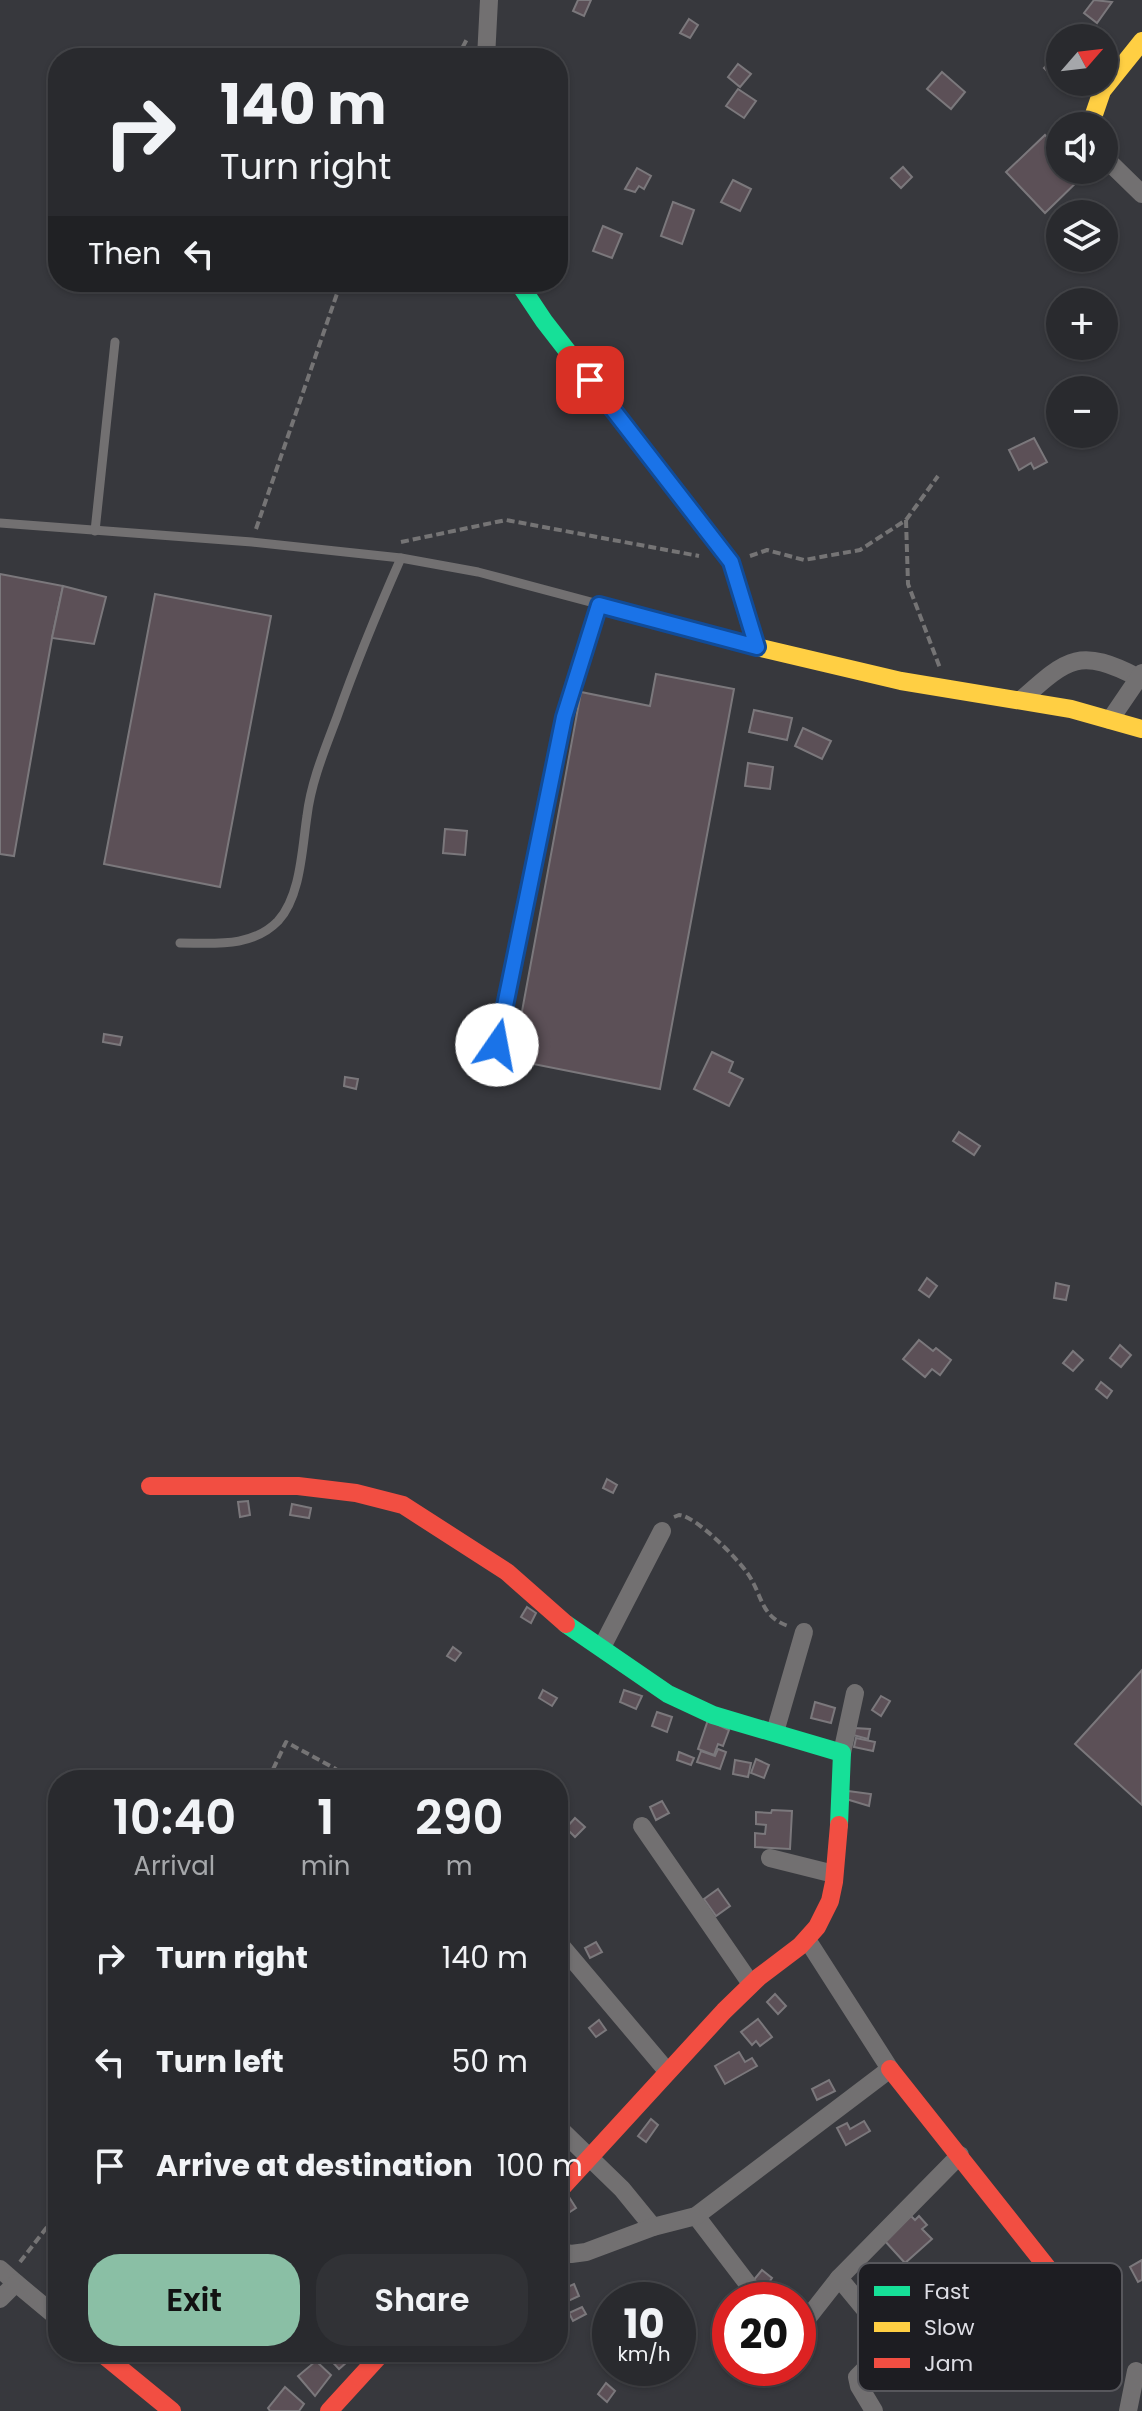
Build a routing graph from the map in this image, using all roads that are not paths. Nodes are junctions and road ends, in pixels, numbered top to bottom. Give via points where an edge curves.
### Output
1 (489, 0) edge
2 (1142, 41) edge
3 (487, 48) edge
4 (1093, 112) edge
5 (1118, 171) edge
6 (1142, 194) edge
7 (525, 292) edge
8 (115, 342) dead end
9 (0, 523) edge
10 (95, 531) junction
11 (401, 558) junction
12 (599, 605) junction
13 (757, 647) junction
14 (1140, 675) edge
15 (1021, 700) junction
16 (1110, 720) junction
17 (1142, 729) edge
18 (180, 943) dead end
19 (497, 1045) dead end
20 (150, 1486) dead end
21 (662, 1531) road end
22 (804, 1632) road end
23 (602, 1647) junction
24 (855, 1693) dead end
25 (775, 1732) junction
26 (842, 1753) junction
27 (642, 1826) dead end
28 (770, 1858) dead end
29 (834, 1874) junction
30 (808, 1941) junction
31 (568, 1954) edge
32 (751, 1984) junction
33 (890, 2069) junction
34 (667, 2071) junction
35 (568, 2137) edge
36 (960, 2155) junction
37 (590, 2159) junction
38 (568, 2182) edge
39 (696, 2216) junction
40 (653, 2227) junction
41 (568, 2253) edge
42 (1044, 2263) edge
43 (8, 2277) edge
44 (839, 2278) junction
45 (746, 2282) edge
46 (0, 2299) edge
47 (858, 2301) edge
48 (816, 2307) edge
49 (48, 2310) edge
50 (112, 2362) edge
51 (374, 2362) edge
52 (1136, 2371) dead end
53 (862, 2391) edge
54 (172, 2411) edge
55 (329, 2411) edge
56 (874, 2411) edge
57 (1128, 2411) edge

1 - 3 street
2 - 4 street
5 - 6 street
7 - 13 street via 731,562
8 - 10 lane
9 - 10 lane
10 - 11 lane
11 - 12 lane via 478,572
11 - 18 lane via 320,762 288,906 255,939
12 - 13 lane
12 - 19 lane via 564,717
13 - 15 street via 949,690
14 - 15 street via 1099,660 1079,661 1051,673
14 - 16 street
15 - 16 street
16 - 17 street
20 - 23 street via 298,1486 403,1505 507,1572 559,1620
21 - 23 street
22 - 25 street
23 - 25 street via 668,1694 713,1715
24 - 26 street
25 - 26 street
26 - 29 street
27 - 32 street
28 - 29 street
29 - 30 street via 825,1914
30 - 32 street
30 - 33 street
31 - 34 street
32 - 34 street
33 - 36 street
33 - 39 street
34 - 37 street
35 - 37 street
36 - 42 street
36 - 44 street
37 - 38 street
37 - 40 street
39 - 40 street
39 - 45 street
40 - 41 street via 586,2252
43 - 46 street
43 - 49 street
44 - 47 street
44 - 48 street
50 - 54 street
51 - 55 street
52 - 57 street
53 - 56 street

